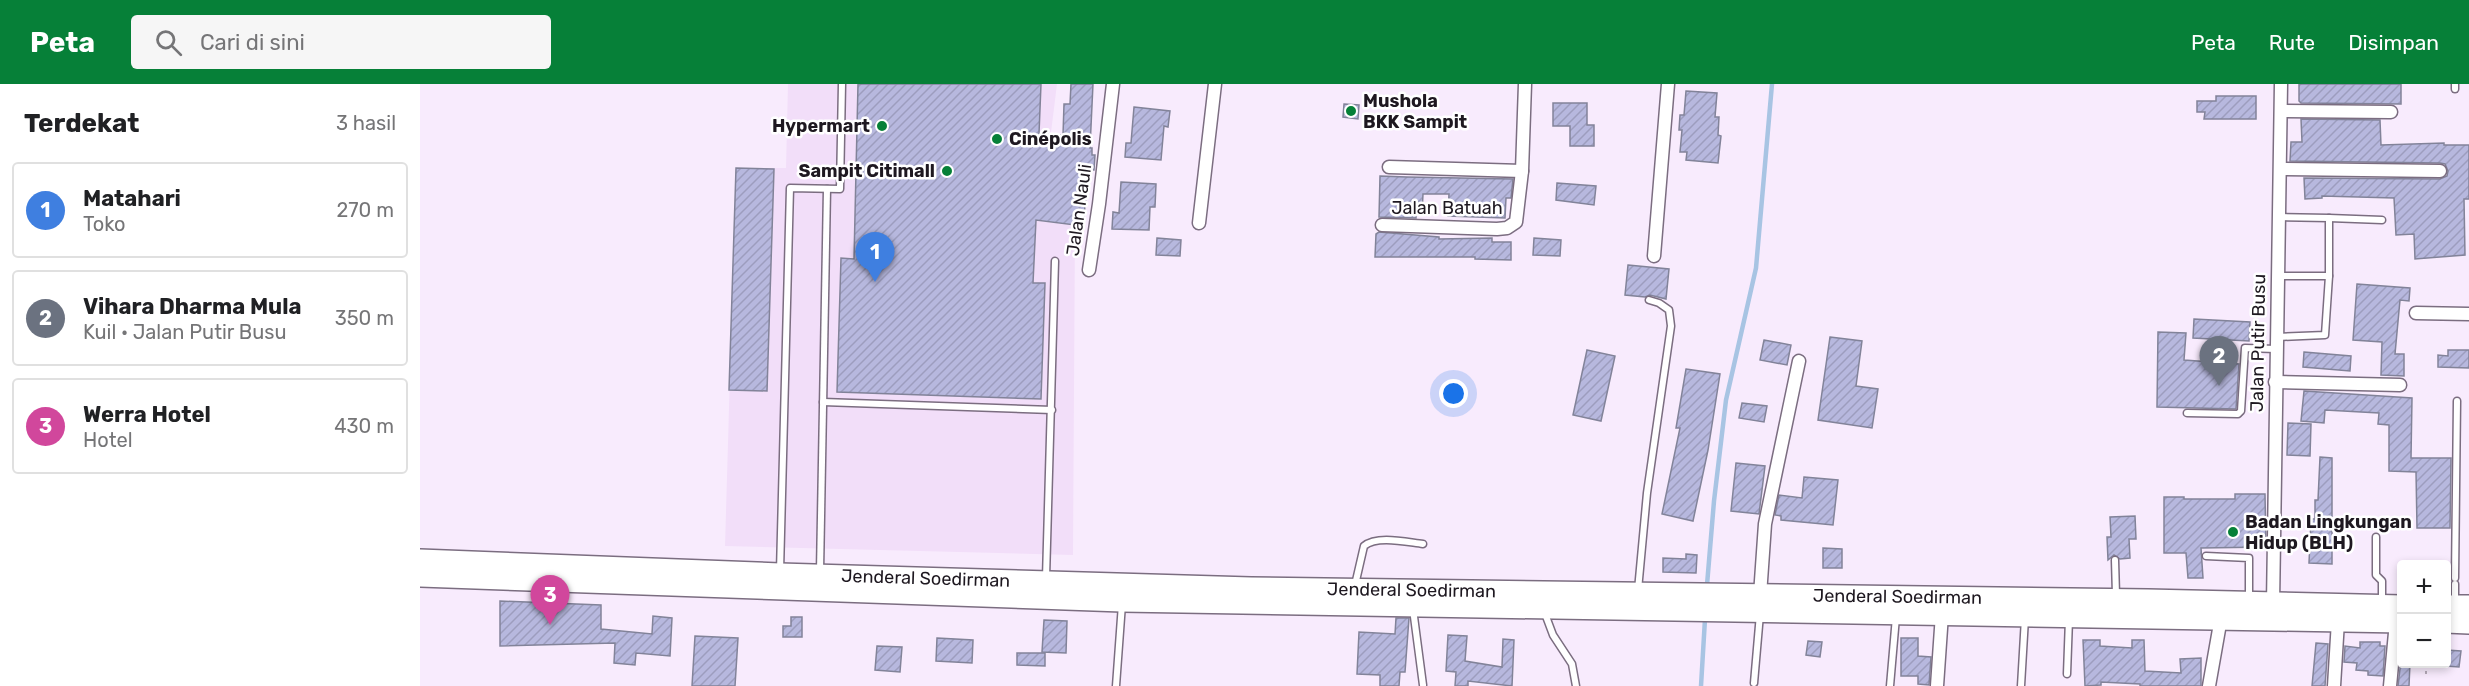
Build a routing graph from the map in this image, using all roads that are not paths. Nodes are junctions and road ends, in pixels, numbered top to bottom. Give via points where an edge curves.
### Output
1 (842, 84) edge
2 (1113, 84) edge
3 (1215, 84) edge
4 (1525, 84) edge
5 (1668, 84) edge
6 (2281, 84) edge
7 (2282, 111) junction
8 (2391, 112) dead end
9 (1389, 167) dead end
10 (2281, 169) junction
11 (1522, 171) junction
12 (2440, 171) dead end
13 (826, 189) junction
14 (2279, 217) junction
15 (2329, 218) junction
16 (2382, 220) dead end
17 (1199, 223) dead end
18 (1383, 225) dead end
19 (1654, 256) dead end
20 (1055, 261) dead end
21 (1089, 270) dead end
22 (2278, 276) junction
23 (2329, 276) junction
24 (1649, 300) dead end
25 (2416, 313) dead end
26 (2469, 314) edge
27 (2276, 343) junction
28 (1799, 361) dead end
29 (2275, 382) junction
30 (2400, 385) dead end
31 (2457, 401) dead end
32 (823, 402) junction
33 (1052, 410) junction
34 (2187, 413) dead end
35 (2376, 537) dead end
36 (1423, 544) dead end
37 (2206, 556) dead end
38 (420, 560) edge
39 (2115, 560) dead end
40 (819, 574) junction
41 (420, 576) edge
42 (779, 582) junction
43 (1046, 582) junction
44 (1354, 589) junction
45 (1638, 593) junction
46 (1485, 599) junction
47 (2116, 600) junction
48 (1122, 601) junction
49 (1760, 603) junction
50 (2249, 603) junction
51 (2273, 604) junction
52 (1413, 605) junction
53 (1542, 608) junction
54 (2454, 610) edge
55 (1897, 613) junction
56 (1942, 614) junction
57 (2395, 614) edge
58 (2025, 615) junction
59 (2069, 616) junction
60 (2221, 618) junction
61 (2338, 621) junction
62 (2469, 623) edge
63 (2067, 674) dead end
64 (1754, 683) dead end
65 (1116, 686) edge
66 (1423, 686) edge
67 (1576, 686) edge
68 (1890, 686) edge
69 (1937, 686) edge
70 (2021, 686) edge
71 (2209, 686) edge
72 (2334, 686) edge
73 (2390, 686) edge

1 - 13 lane via 840,189
2 - 21 street, Jalan Nauli
3 - 17 street
4 - 11 street, Jalan Batuah
5 - 19 street
6 - 7 street, Jalan Putir Busu
7 - 8 street
7 - 10 street, Jalan Putir Busu
9 - 11 street
10 - 12 street
10 - 14 street, Jalan Putir Busu
11 - 18 street, Jalan Batuah via 1518,216 1507,228
13 - 32 lane
13 - 42 lane via 790,188
14 - 15 lane
14 - 22 street, Jalan Putir Busu
15 - 16 lane
15 - 23 lane
20 - 33 lane
22 - 23 lane
22 - 27 street, Jalan Putir Busu
23 - 27 lane via 2325,335
24 - 45 lane via 1670,310 1671,326 1647,493
25 - 26 street
27 - 29 street, Jalan Putir Busu
27 - 34 lane via 2246,348 2238,414
28 - 49 street via 1765,524
29 - 30 street
29 - 51 street, Jalan Putir Busu
31 - 54 lane
32 - 33 lane
32 - 40 lane
33 - 43 lane
35 - 57 lane via 2376,575
36 - 44 lane via 1368,542
37 - 50 lane via 2249,558
38 - 42 highway, Jenderal Soedirman
39 - 47 lane
40 - 42 highway, Jenderal Soedirman
40 - 43 highway, Jenderal Soedirman
41 - 42 highway, Jenderal Soedirman
42 - 48 highway, Jenderal Soedirman
43 - 44 highway, Jenderal Soedirman
44 - 46 highway, Jenderal Soedirman
45 - 46 highway, Jenderal Soedirman
45 - 49 highway, Jenderal Soedirman
46 - 52 highway, Jenderal Soedirman
46 - 53 highway, Jenderal Soedirman
47 - 49 highway, Jenderal Soedirman
47 - 50 highway, Jenderal Soedirman
48 - 52 highway, Jenderal Soedirman
48 - 65 lane
49 - 53 highway, Jenderal Soedirman
49 - 55 highway, Jenderal Soedirman
49 - 64 lane
50 - 51 highway, Jenderal Soedirman
51 - 57 highway, Jenderal Soedirman
52 - 66 lane
53 - 67 lane via 1553,635 1572,664
54 - 62 highway
55 - 56 highway, Jenderal Soedirman
55 - 68 lane
56 - 58 highway, Jenderal Soedirman
56 - 69 street
57 - 61 highway, Jenderal Soedirman
57 - 73 street
58 - 59 highway, Jenderal Soedirman
58 - 70 lane
59 - 60 highway, Jenderal Soedirman
59 - 63 lane
60 - 61 highway, Jenderal Soedirman
60 - 71 street
61 - 72 street

